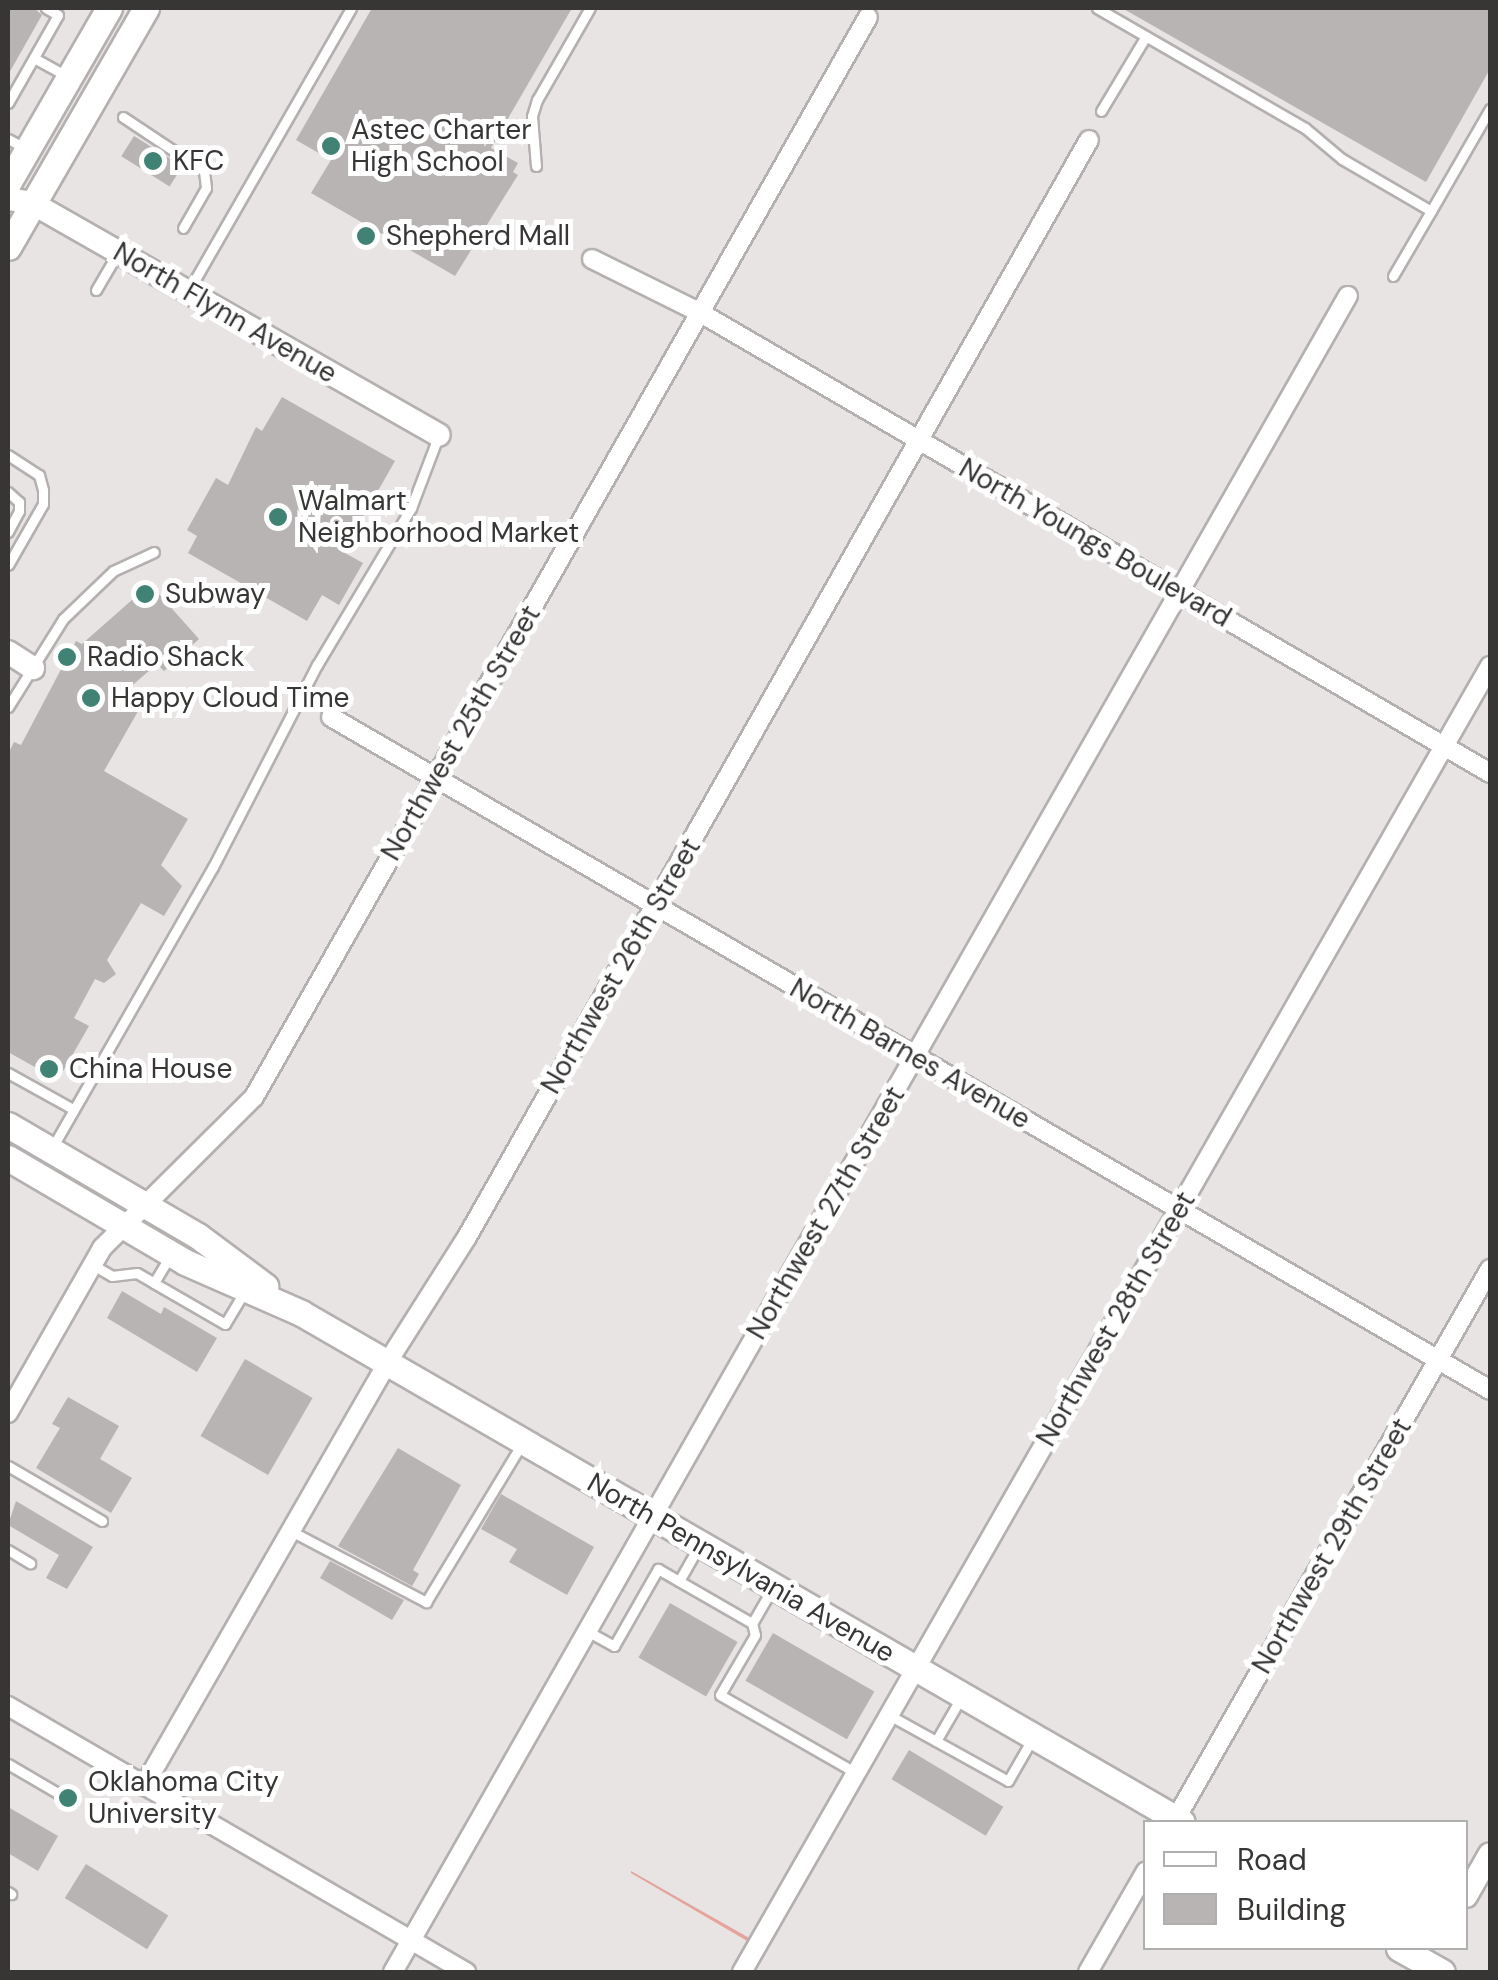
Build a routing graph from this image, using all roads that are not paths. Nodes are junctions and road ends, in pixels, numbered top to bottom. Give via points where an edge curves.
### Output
1 (47, 8) edge
2 (109, 8) edge
3 (351, 8) edge
4 (590, 8) edge
5 (1098, 8) edge
6 (135, 11) edge
7 (868, 17) dead end
8 (1146, 36) junction
9 (34, 58) junction
10 (68, 78) junction
11 (8, 103) edge
12 (1490, 109) edge
13 (1102, 111) dead end
14 (123, 117) dead end
15 (1089, 140) dead end
16 (17, 144) edge
17 (536, 166) dead end
18 (8, 183) edge
19 (20, 201) edge
20 (1431, 211) junction
21 (183, 228) dead end
22 (8, 247) edge
23 (119, 251) junction
24 (592, 259) dead end
25 (1393, 276) dead end
26 (96, 290) dead end
27 (189, 290) junction
28 (1348, 296) dead end
29 (699, 312) junction
30 (438, 435) joint
31 (919, 440) junction
32 (8, 455) edge
33 (8, 492) edge
34 (8, 532) edge
35 (154, 552) dead end
36 (8, 565) edge
37 (1180, 592) junction
38 (8, 652) edge
39 (1490, 666) edge
40 (33, 668) junction
41 (8, 707) edge
42 (331, 716) dead end
43 (1445, 746) junction
44 (1490, 773) edge
45 (435, 778) junction
46 (655, 905) junction
47 (915, 1056) junction
48 (8, 1073) edge
49 (73, 1109) junction
50 (29, 1138) edge
51 (11, 1160) edge
52 (144, 1204) junction
53 (1179, 1210) junction
54 (121, 1225) junction
55 (171, 1254) junction
56 (92, 1265) junction
57 (1490, 1269) edge
58 (154, 1283) junction
59 (246, 1288) junction
60 (301, 1313) junction
61 (1438, 1360) junction
62 (387, 1363) junction
63 (1490, 1390) edge
64 (8, 1413) edge
65 (524, 1442) junction
66 (8, 1466) edge
67 (653, 1516) junction
68 (102, 1521) dead end
69 (291, 1531) junction
70 (700, 1544) junction
71 (8, 1550) edge
72 (30, 1562) dead end
73 (678, 1581) junction
74 (774, 1586) junction
75 (752, 1623) junction
76 (587, 1631) junction
77 (915, 1669) junction
78 (962, 1696) junction
79 (8, 1706) edge
80 (889, 1715) junction
81 (1033, 1737) junction
82 (936, 1741) junction
83 (8, 1764) edge
84 (856, 1773) junction
85 (144, 1786) junction
86 (73, 1802) dead end
87 (1175, 1820) edge
88 (1178, 1820) edge
89 (1490, 1854) edge
90 (1143, 1876) edge
91 (1468, 1892) edge
92 (411, 1941) junction
93 (1403, 1950) edge
94 (1434, 1964) edge
95 (393, 1972) edge
96 (466, 1972) edge
97 (742, 1972) edge
98 (1088, 1972) edge

1 - 9 lane via 58,15
2 - 10 main road
3 - 27 lane
4 - 17 lane via 537,100
5 - 8 lane
6 - 19 main road
7 - 29 street, Northwest 25th Street
8 - 13 lane
8 - 20 lane
9 - 10 lane
9 - 11 lane
10 - 16 main road
12 - 20 lane
14 - 21 lane via 204,171 206,188
15 - 31 street, Northwest 26th Street
16 - 18 main road
19 - 22 main road
19 - 23 street, North Flynn Avenue
20 - 25 lane
23 - 26 lane
23 - 27 street, North Flynn Avenue
24 - 29 street, North Youngs Boulevard
27 - 30 street, North Flynn Avenue
28 - 37 street, Northwest 27th Street
29 - 31 street, North Youngs Boulevard
29 - 45 street, Northwest 25th Street
30 - 49 lane via 392,542
31 - 37 street, North Youngs Boulevard
31 - 46 street, Northwest 26th Street
32 - 36 lane via 39,475 44,490 43,504
33 - 34 lane via 20,511
35 - 40 lane via 113,571 62,619
37 - 43 street, North Youngs Boulevard
37 - 47 street, Northwest 27th Street
38 - 40 street
39 - 43 street, Northwest 28th Street
40 - 41 lane
42 - 45 street, North Barnes Avenue
43 - 44 street, North Youngs Boulevard
43 - 53 street, Northwest 28th Street
45 - 46 street, North Barnes Avenue
45 - 52 street, Northwest 25th Street via 254,1097
46 - 47 street, North Barnes Avenue
46 - 62 street, Northwest 26th Street via 467,1237
47 - 53 street, North Barnes Avenue
47 - 67 street, Northwest 27th Street
48 - 49 lane
49 - 50 lane
50 - 51 main road
50 - 52 main road, North Pennsylvania Avenue
51 - 54 main road, North Pennsylvania Avenue
52 - 54 street, Northwest 25th Street
52 - 60 main road, North Pennsylvania Avenue
53 - 61 street, North Barnes Avenue
53 - 77 street, Northwest 28th Street
54 - 55 main road, North Pennsylvania Avenue
54 - 56 street, Northwest 25th Street
55 - 58 lane
55 - 59 main road, North Pennsylvania Avenue
56 - 58 lane
56 - 64 street, Northwest 25th Street
57 - 61 street, Northwest 29th Street
58 - 59 lane via 226,1324
59 - 60 main road, North Pennsylvania Avenue
60 - 62 main road, North Pennsylvania Avenue
61 - 63 street, North Barnes Avenue
61 - 88 street, Northwest 29th Street
62 - 65 main road, North Pennsylvania Avenue
62 - 69 street, Northwest 26th Street
65 - 67 main road, North Pennsylvania Avenue
65 - 69 lane via 426,1602
66 - 68 lane
67 - 70 main road, North Pennsylvania Avenue
67 - 76 street, Northwest 27th Street
69 - 85 street, Northwest 26th Street
70 - 73 lane
70 - 74 main road, North Pennsylvania Avenue
71 - 72 lane
73 - 75 lane
73 - 76 lane via 658,1569 614,1646
74 - 75 lane
74 - 77 main road, North Pennsylvania Avenue
75 - 84 lane via 755,1635 720,1695
76 - 92 street, Northwest 27th Street
77 - 78 main road, North Pennsylvania Avenue
77 - 80 street, Northwest 28th Street
78 - 81 main road, North Pennsylvania Avenue
78 - 82 lane
79 - 85 street
80 - 82 lane
80 - 84 street, Northwest 28th Street
81 - 82 lane via 1008,1781
81 - 87 main road, North Pennsylvania Avenue
83 - 86 lane
84 - 97 street, Northwest 28th Street
85 - 92 street
89 - 91 street
90 - 98 street
92 - 95 street, Northwest 27th Street
92 - 96 street
93 - 94 main road

